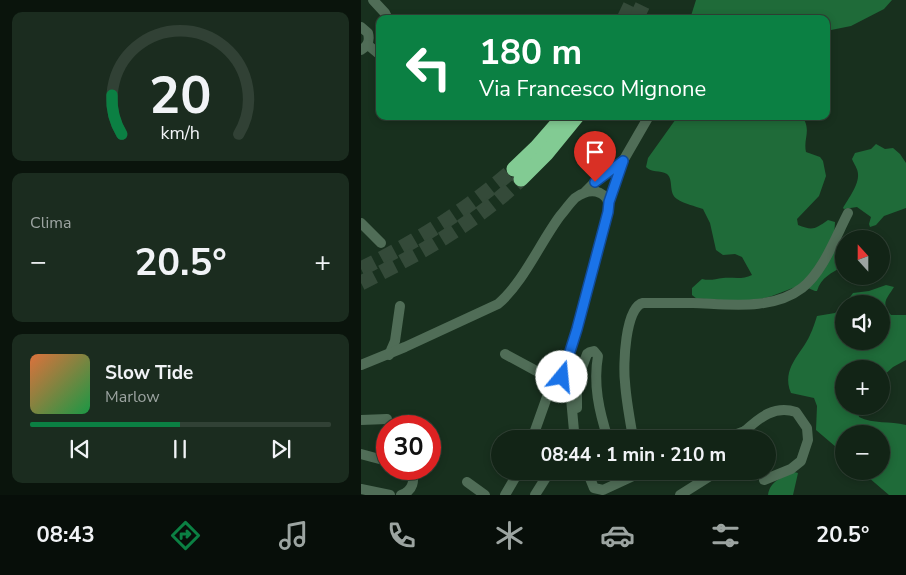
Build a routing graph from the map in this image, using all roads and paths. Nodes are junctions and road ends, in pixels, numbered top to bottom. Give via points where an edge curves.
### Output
1 (373, 0) edge
2 (386, 15) edge
3 (361, 27) edge
4 (364, 47) edge
5 (376, 53) edge
6 (561, 120) edge
7 (574, 120) edge
8 (647, 120) edge
9 (623, 161) junction
10 (585, 192) junction
11 (609, 202) junction
12 (848, 213) dead end
13 (361, 223) edge
14 (381, 243) dead end
15 (400, 306) dead end
16 (505, 354) dead end
17 (389, 355) junction
18 (361, 365) edge
19 (558, 378) junction
20 (572, 418) junction
21 (376, 419) edge
22 (361, 420) edge
23 (536, 430) edge
24 (573, 430) edge
25 (606, 430) edge
26 (632, 430) edge
27 (751, 430) edge
28 (361, 454) edge
29 (376, 458) edge
30 (776, 475) edge
31 (413, 480) edge
32 (514, 480) edge
33 (544, 480) edge
34 (591, 480) edge
35 (625, 480) edge
36 (704, 480) edge
37 (467, 482) dead end
38 (361, 490) edge
39 (390, 495) edge
40 (401, 495) edge
41 (485, 495) edge
42 (505, 495) edge
43 (535, 495) edge
44 (680, 495) edge

1 - 2 street
3 - 4 street via 368,33 369,41
4 - 5 street
6 - 7 highway via 517,174 546,154
8 - 9 street
9 - 10 street
9 - 11 street
10 - 11 street via 603,194
10 - 17 street via 565,210 508,295 498,304
11 - 19 street via 586,295
12 - 26 street via 831,250 803,288 776,300 757,304 643,303 636,307 632,313 624,365
13 - 14 street
15 - 17 street via 395,341
16 - 19 street
17 - 18 street
19 - 20 street via 567,380 570,387
19 - 23 street
20 - 24 street
20 - 25 street via 577,409 577,381 587,354 594,352 598,356 596,389
21 - 22 street
27 - 30 street via 762,416 787,409 796,412 807,428 808,440 801,461
28 - 29 street
31 - 40 street via 411,488
32 - 42 street
33 - 43 street
34 - 35 street via 594,488 603,490
36 - 44 street
37 - 41 street
38 - 39 street

